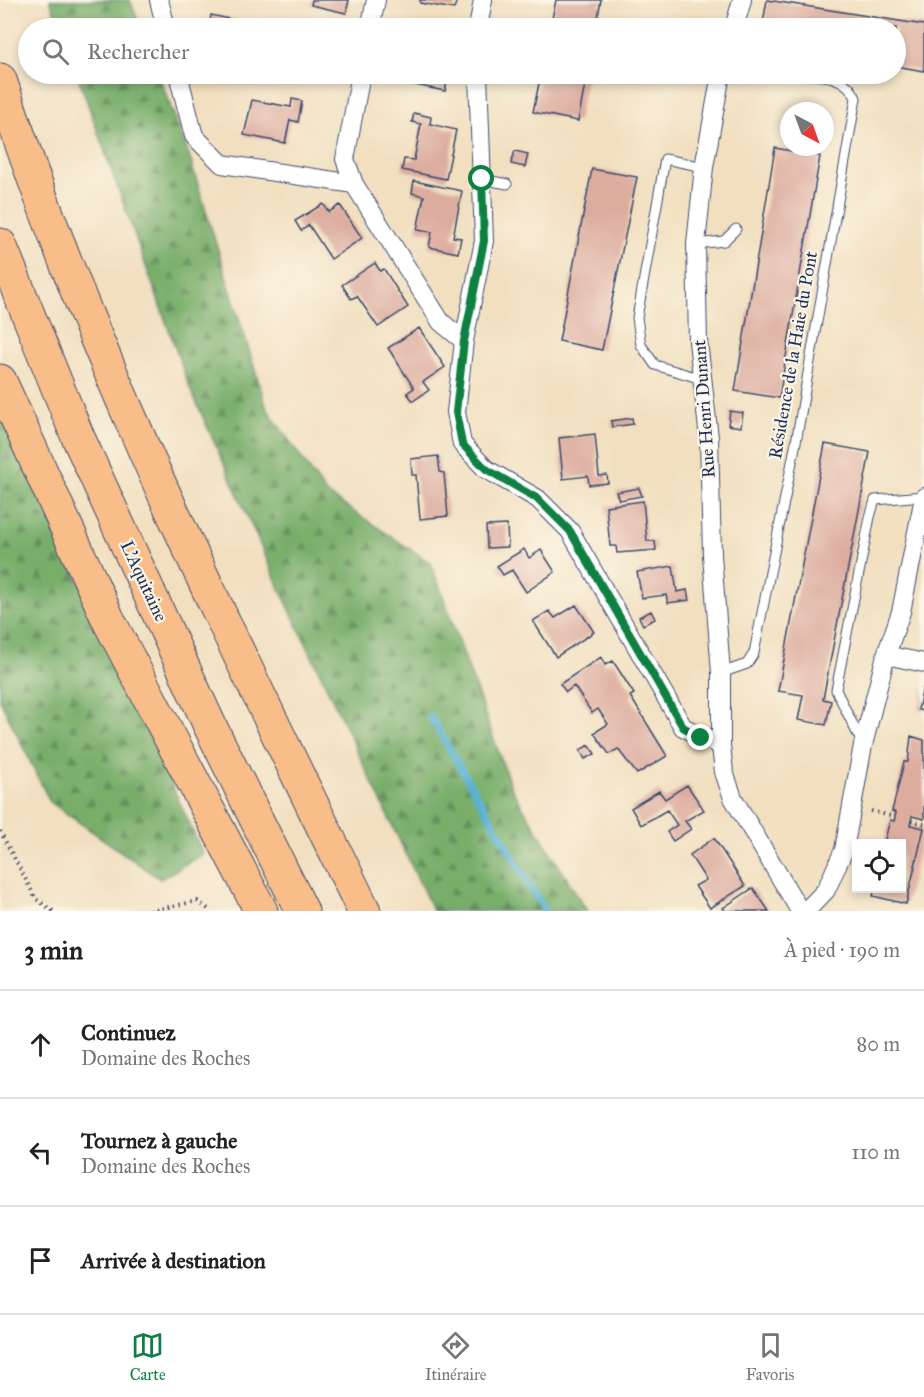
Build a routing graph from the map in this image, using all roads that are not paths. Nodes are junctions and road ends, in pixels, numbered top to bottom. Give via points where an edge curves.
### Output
1 (159, 0) edge
2 (376, 0) edge
3 (483, 0) edge
4 (742, 0) edge
5 (164, 18) edge
6 (372, 18) edge
7 (480, 18) edge
8 (737, 18) edge
9 (0, 80) edge
10 (181, 84) edge
11 (359, 84) edge
12 (478, 84) edge
13 (719, 84) edge
14 (847, 84) edge
15 (704, 167) junction
16 (482, 179) junction
17 (354, 184) junction
18 (507, 184) dead end
19 (736, 229) dead end
20 (696, 244) junction
21 (0, 245) edge
22 (467, 351) junction
23 (702, 379) junction
24 (0, 381) edge
25 (924, 497) edge
26 (886, 655) junction
27 (924, 663) edge
28 (721, 672) junction
29 (863, 745) junction
30 (721, 746) junction
31 (261, 911) edge
32 (302, 911) edge
33 (364, 911) edge
34 (800, 911) edge
35 (806, 911) edge

1 - 5 street
2 - 6 street
3 - 7 street
4 - 8 street
9 - 33 highway via 71,280 133,425 234,646
10 - 17 street via 194,136 222,164
11 - 17 street via 345,159
12 - 16 street
13 - 15 street, Rue Henri Dunant
14 - 28 lane, Résidence de la Haie du Pont via 856,98 796,442 754,653 747,664
15 - 20 street, Rue Henri Dunant
15 - 23 lane via 665,159 637,318 641,345 655,365
16 - 18 lane
16 - 22 street via 490,242
17 - 22 street via 441,322
19 - 20 lane via 724,241
20 - 23 street, Rue Henri Dunant
21 - 32 highway, L'Aquitaine via 81,445 210,726
22 - 30 street via 456,412 462,444 486,469 538,499 570,531 683,727
23 - 28 street, Rue Henri Dunant via 709,438
24 - 31 highway via 108,619
25 - 26 street via 901,612
25 - 29 lane via 874,500 836,690
26 - 27 street
26 - 29 street
28 - 30 street, Rue Henri Dunant
29 - 35 street via 844,850 826,890
30 - 34 street, Rue Henri Dunant via 733,798

